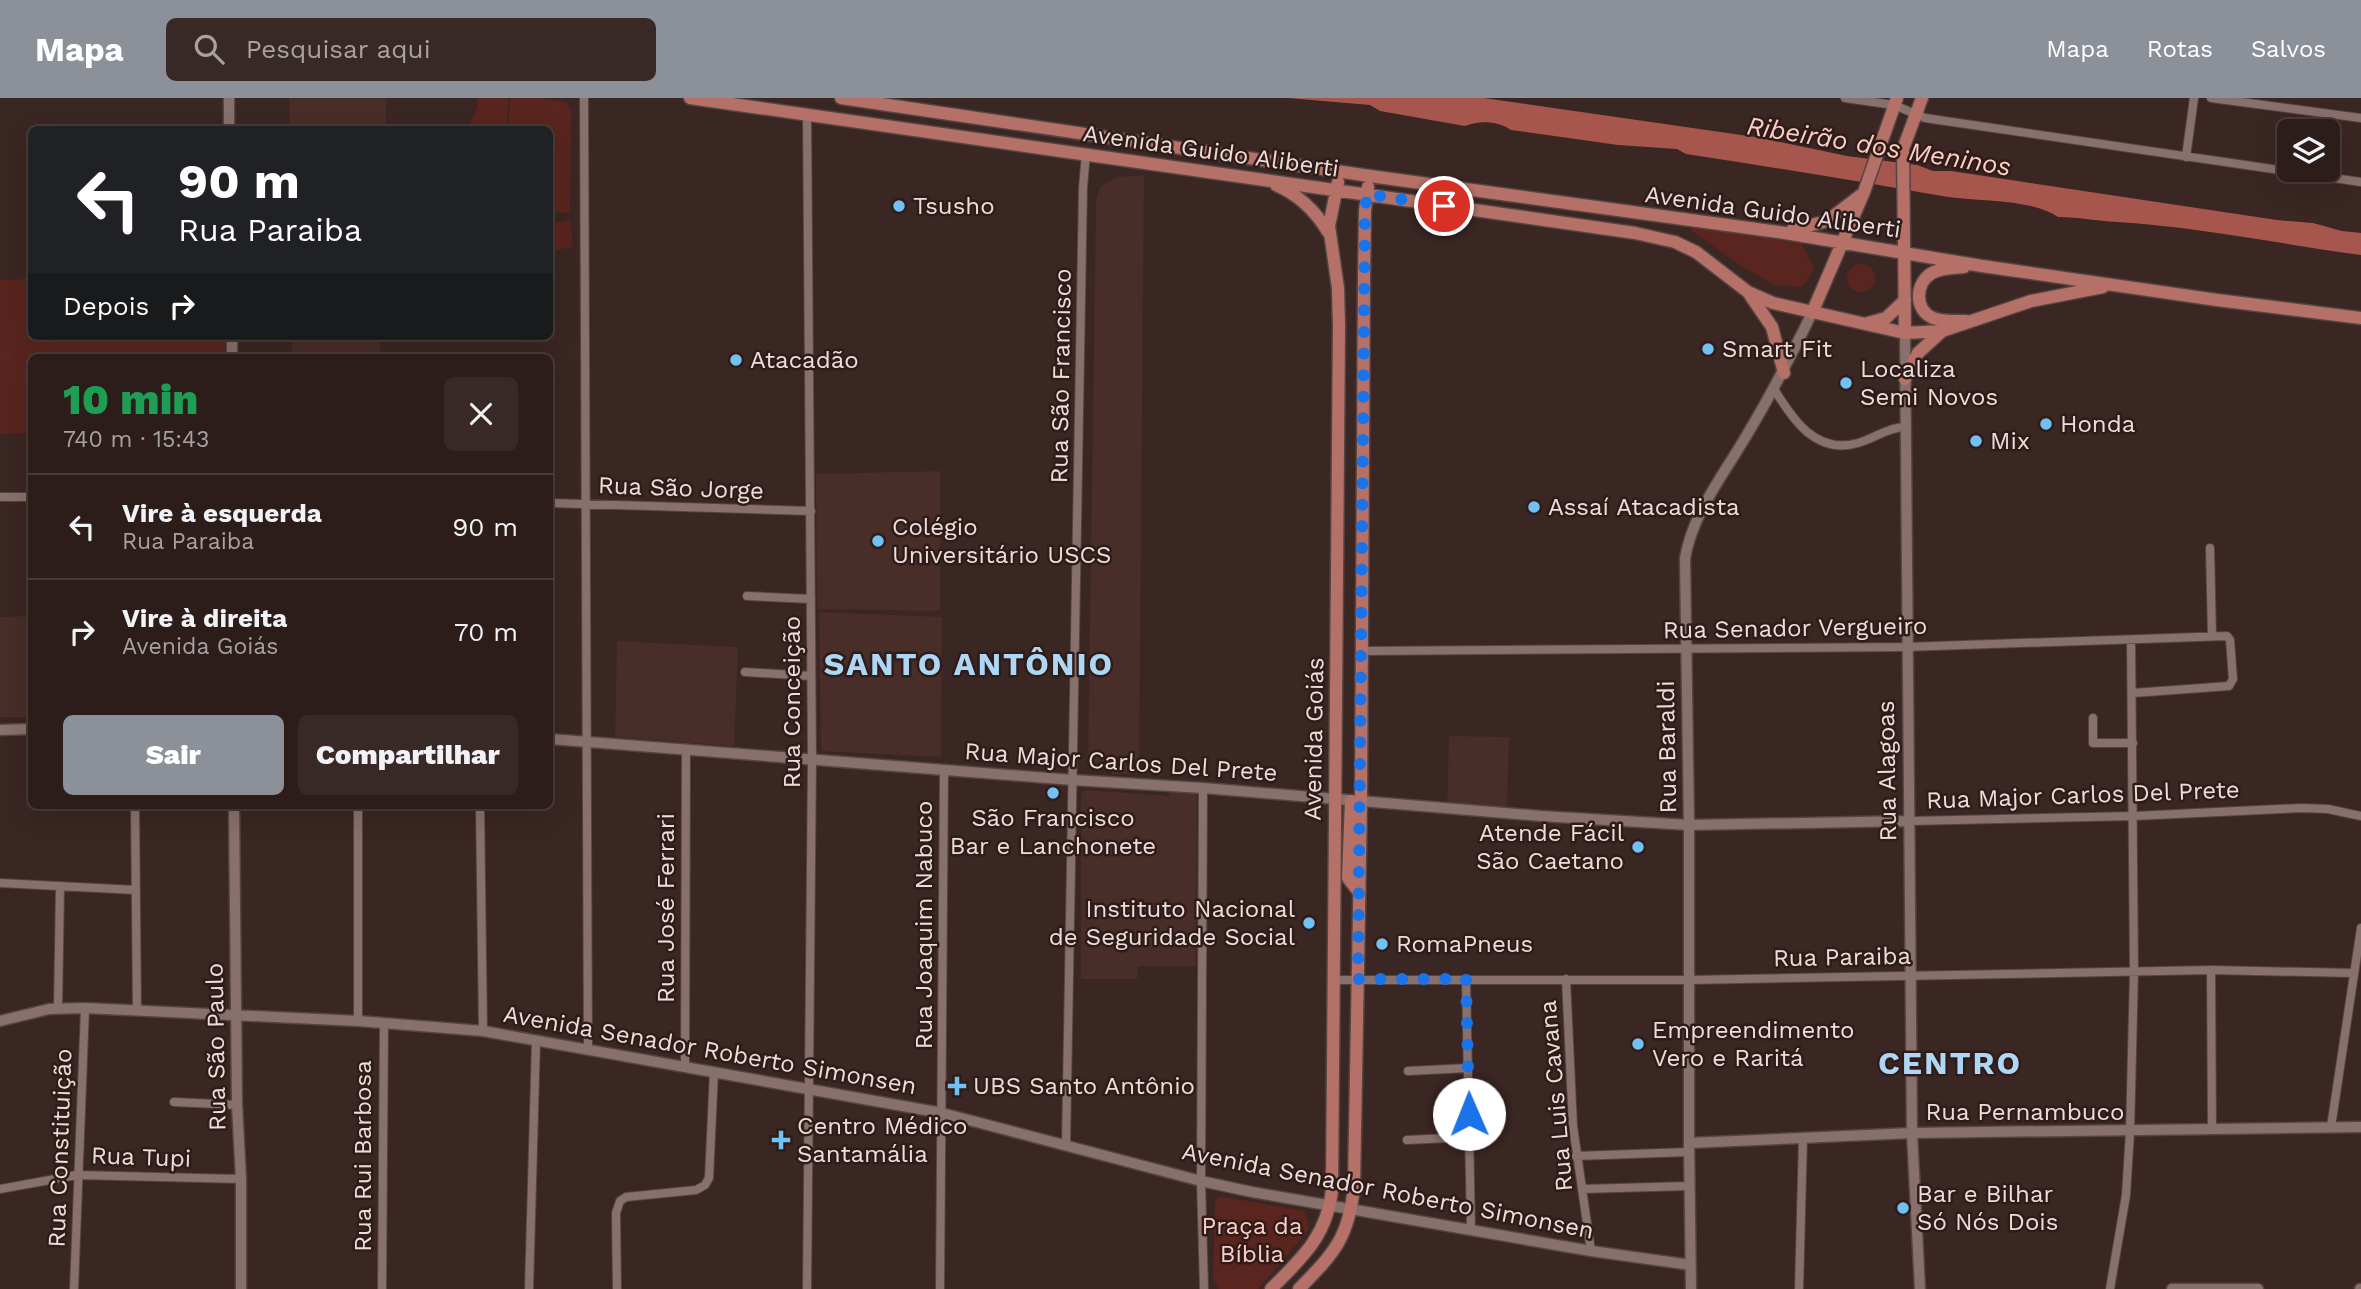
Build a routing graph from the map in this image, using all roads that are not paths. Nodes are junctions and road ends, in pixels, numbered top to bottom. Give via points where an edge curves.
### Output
1 (229, 98) edge
2 (584, 98) edge
3 (690, 98) edge
4 (841, 98) edge
5 (1845, 98) edge
6 (1922, 98) edge
7 (2194, 98) edge
8 (2211, 98) edge
9 (1896, 102) edge
10 (807, 116) junction
11 (1915, 116) junction
12 (2361, 118) edge
13 (229, 126) edge
14 (1117, 139) junction
15 (1086, 154) junction
16 (2186, 158) junction
17 (1341, 172) junction
18 (1370, 176) junction
19 (1262, 179) junction
20 (2361, 182) edge
21 (1336, 189) junction
22 (1864, 191) junction
23 (1367, 194) junction
24 (1778, 232) junction
25 (1329, 234) junction
26 (1842, 243) junction
27 (1903, 252) junction
28 (1982, 266) junction
29 (2117, 285) junction
30 (1748, 292) junction
31 (1905, 300) junction
32 (1812, 313) junction
33 (2361, 318) edge
34 (1978, 321) junction
35 (1861, 324) junction
36 (1942, 331) junction
37 (1905, 332) junction
38 (1784, 373) junction
39 (1905, 379) junction
40 (1774, 389) junction
41 (1904, 427) junction
42 (28, 497) edge
43 (0, 498) edge
44 (553, 503) edge
45 (584, 504) junction
46 (811, 511) junction
47 (2210, 548) dead end
48 (747, 596) dead end
49 (811, 599) junction
50 (2213, 636) junction
51 (2131, 640) junction
52 (1906, 646) junction
53 (1687, 649) junction
54 (1362, 651) junction
55 (744, 672) dead end
56 (811, 676) junction
57 (2133, 693) junction
58 (2093, 718) dead end
59 (28, 729) edge
60 (0, 730) edge
61 (553, 739) edge
62 (587, 743) junction
63 (2133, 743) junction
64 (686, 750) junction
65 (812, 759) junction
66 (944, 770) junction
67 (1073, 780) junction
68 (1203, 788) junction
69 (1334, 799) junction
70 (1356, 801) junction
71 (135, 809) edge
72 (234, 809) edge
73 (358, 809) edge
74 (480, 809) edge
75 (2361, 816) edge
76 (2134, 817) junction
77 (1910, 821) junction
78 (1689, 825) junction
79 (0, 883) edge
80 (60, 887) junction
81 (136, 890) junction
82 (2361, 928) edge
83 (2211, 970) junction
84 (2134, 972) junction
85 (2353, 972) junction
86 (1910, 975) junction
87 (1358, 979) junction
88 (1466, 979) junction
89 (1566, 979) junction
90 (1332, 980) junction
91 (1689, 980) junction
92 (58, 1008) junction
93 (85, 1008) junction
94 (137, 1011) junction
95 (237, 1016) junction
96 (0, 1021) edge
97 (358, 1021) junction
98 (384, 1023) junction
99 (483, 1031) junction
100 (536, 1041) junction
101 (588, 1050) junction
102 (685, 1067) junction
103 (1468, 1068) junction
104 (1408, 1071) dead end
105 (714, 1072) junction
106 (809, 1088) junction
107 (174, 1102) dead end
108 (237, 1105) junction
109 (942, 1113) junction
110 (2331, 1127) junction
111 (2361, 1127) edge
112 (2212, 1130) junction
113 (2130, 1132) junction
114 (1912, 1133) junction
115 (1470, 1137) junction
116 (1803, 1138) junction
117 (1407, 1140) dead end
118 (1066, 1145) junction
119 (1689, 1147) junction
120 (1576, 1156) junction
121 (77, 1175) junction
122 (241, 1179) junction
123 (1201, 1181) junction
124 (1689, 1186) junction
125 (0, 1189) edge
126 (1582, 1189) junction
127 (1329, 1207) junction
128 (1352, 1211) junction
129 (1471, 1230) junction
130 (1591, 1251) junction
131 (1691, 1265) junction
132 (74, 1289) edge
133 (241, 1289) edge
134 (382, 1289) edge
135 (529, 1289) edge
136 (617, 1289) edge
137 (807, 1289) edge
138 (940, 1289) edge
139 (1204, 1289) edge
140 (1271, 1289) edge
141 (1298, 1289) edge
142 (1691, 1289) edge
143 (1799, 1289) edge
144 (1920, 1289) edge
145 (2110, 1289) edge
146 (2172, 1289) edge
147 (2258, 1289) edge

1 - 13 street
2 - 45 street
3 - 10 main road, Avenida Guido Aliberti
4 - 14 main road, Avenida Guido Aliberti
5 - 9 street
6 - 11 main road, Rua Alagoas
7 - 16 street
8 - 12 street
9 - 11 street
9 - 22 main road, Rua Baraldi
10 - 15 main road, Avenida Guido Aliberti
10 - 46 street, Rua Conceição
11 - 16 street
11 - 27 main road, Rua Alagoas via 1903,149
14 - 15 main road
14 - 17 main road, Avenida Guido Aliberti
15 - 19 main road, Avenida Guido Aliberti
15 - 67 street, Rua São Francisco
16 - 20 street
17 - 18 main road, Avenida Guido Aliberti
17 - 21 main road, Avenida Goiás
18 - 23 main road, Avenida Goiás
18 - 24 main road, Avenida Guido Aliberti
19 - 21 main road, Avenida Guido Aliberti
19 - 25 main road via 1300,198
21 - 23 main road, Avenida Guido Aliberti
21 - 25 main road, Avenida Goiás
22 - 24 main road via 1827,222
22 - 26 main road, Rua Baraldi
23 - 30 main road, Avenida Guido Aliberti via 1675,242 1696,252
23 - 54 main road, Avenida Goiás
24 - 26 main road, Avenida Guido Aliberti
25 - 69 main road, Avenida Goiás via 1339,301
26 - 27 main road, Avenida Guido Aliberti
26 - 32 main road, Rua Baraldi
27 - 28 main road, Avenida Guido Aliberti
27 - 31 main road, Rua Alagoas
28 - 29 main road, Avenida Guido Aliberti
28 - 34 main road via 1934,272 1923,282 1919,296 1922,308 1933,318
29 - 33 main road, Avenida Guido Aliberti
29 - 34 main road, Avenida Guido Aliberti via 2031,301
30 - 32 main road, Avenida Guido Aliberti
30 - 38 main road via 1772,327
31 - 35 main road via 1886,318
31 - 37 main road, Rua Alagoas
32 - 35 main road, Avenida Guido Aliberti
32 - 38 street, Rua Baraldi
34 - 36 main road, Avenida Guido Aliberti
35 - 37 main road, Avenida Guido Aliberti
36 - 37 main road, Avenida Guido Aliberti
36 - 39 main road via 1921,350
37 - 39 street, Rua Alagoas
38 - 40 street, Rua Baraldi
39 - 41 street, Rua Alagoas
40 - 41 street via 1802,429 1825,443 1854,444
40 - 53 street, Rua Baraldi via 1693,527 1685,558
41 - 52 street, Rua Alagoas
42 - 43 street
44 - 45 street, Rua São Jorge
45 - 46 street, Rua São Jorge
45 - 62 street
46 - 49 street, Rua Conceição
47 - 50 street
48 - 49 street
49 - 56 street, Rua Conceição
50 - 51 street, Rua Senador Vergueiro
50 - 57 street, Rua Senador Vergueiro via 2227,636 2231,643 2233,679 2229,686
51 - 52 street, Rua Senador Vergueiro
51 - 57 street
52 - 53 street, Rua Senador Vergueiro
52 - 77 street, Rua Alagoas
53 - 54 street, Rua Senador Vergueiro
53 - 78 street, Rua Baraldi
54 - 70 main road, Avenida Goiás
55 - 56 street
56 - 65 street, Rua Conceição
57 - 63 street
58 - 63 street via 2093,743
59 - 60 street
61 - 62 street, Rua Major Carlos Del Prete
62 - 64 street, Rua Major Carlos Del Prete
62 - 101 street
63 - 76 street
64 - 65 street, Rua Major Carlos Del Prete
64 - 102 street, Rua José Ferrari
65 - 66 street, Rua Major Carlos Del Prete
65 - 106 street, Rua Conceição
66 - 67 street, Rua Major Carlos Del Prete
66 - 109 street, Rua Joaquim Nabuco
67 - 68 street, Rua Major Carlos Del Prete
67 - 118 street, Rua São Francisco
68 - 69 street, Rua Major Carlos Del Prete
68 - 123 street
69 - 70 street, Rua Major Carlos Del Prete
69 - 90 main road, Avenida Goiás
70 - 78 street, Rua Major Carlos Del Prete
70 - 87 main road, Avenida Goiás
71 - 81 street
72 - 95 street, Rua São Paulo
73 - 97 street
74 - 99 street
75 - 76 street, Rua Major Carlos Del Prete via 2301,808
76 - 77 street, Rua Major Carlos Del Prete
76 - 84 street
77 - 78 street, Rua Major Carlos Del Prete
77 - 86 street, Rua Alagoas
78 - 91 street, Rua Baraldi
79 - 80 street
80 - 81 street
80 - 92 street
81 - 94 street
82 - 85 street
83 - 84 street, Rua Paraiba
83 - 85 street, Rua Paraiba
83 - 112 street
84 - 86 street, Rua Paraiba
84 - 113 street
85 - 110 street
86 - 91 street, Rua Paraiba
86 - 114 street, Rua Alagoas
87 - 88 street, Rua Paraiba
87 - 90 street, Rua Paraiba
87 - 128 main road, Avenida Goiás
88 - 89 street, Rua Paraiba
88 - 103 street
89 - 91 street, Rua Paraiba
89 - 120 street, Rua Luis Cavana
90 - 127 main road, Avenida Goiás
91 - 119 street, Rua Baraldi
92 - 93 street, Avenida Senador Roberto Simonsen
92 - 96 street, Avenida Senador Roberto Simonsen
93 - 94 street, Avenida Senador Roberto Simonsen
93 - 121 street, Rua Constituição
94 - 95 street, Avenida Senador Roberto Simonsen
95 - 97 street, Avenida Senador Roberto Simonsen
95 - 108 street, Rua São Paulo
97 - 98 street, Avenida Senador Roberto Simonsen
98 - 99 street, Avenida Senador Roberto Simonsen
98 - 134 street, Rua Rui Barbosa
99 - 100 street, Avenida Senador Roberto Simonsen
100 - 101 street, Avenida Senador Roberto Simonsen
100 - 135 street
101 - 102 street, Avenida Senador Roberto Simonsen
102 - 105 street, Avenida Senador Roberto Simonsen
103 - 104 street
103 - 115 street
105 - 106 street, Avenida Senador Roberto Simonsen
105 - 136 street via 709,1178 696,1190 620,1201 616,1213
106 - 109 street, Avenida Senador Roberto Simonsen
106 - 137 street, Rua Conceição
107 - 108 street
108 - 122 street, Rua São Paulo
109 - 118 street, Avenida Senador Roberto Simonsen
109 - 138 street, Rua Joaquim Nabuco
110 - 111 street, Rua Pernambuco
110 - 112 street, Rua Pernambuco
112 - 113 street, Rua Pernambuco
113 - 114 street, Rua Pernambuco
113 - 145 street via 2126,1195
114 - 116 street, Rua Pernambuco
114 - 144 street, Rua Alagoas
115 - 117 street
115 - 129 street
116 - 119 street, Rua Pernambuco
116 - 143 street
118 - 123 street, Avenida Senador Roberto Simonsen
119 - 120 street
119 - 124 street, Rua Baraldi
120 - 126 street, Rua Luis Cavana
121 - 122 street, Rua Tupi
121 - 125 street, Rua Tupi
121 - 132 street, Rua Constituição
122 - 133 street, Rua São Paulo
123 - 127 street, Avenida Senador Roberto Simonsen
123 - 139 street
124 - 126 street
124 - 131 street, Rua Baraldi
126 - 130 street, Rua Luis Cavana
127 - 128 street, Avenida Senador Roberto Simonsen
127 - 140 main road, Avenida Goiás via 1317,1238
128 - 129 street, Avenida Senador Roberto Simonsen
128 - 141 main road, Avenida Goiás via 1338,1245
129 - 130 street, Avenida Senador Roberto Simonsen
130 - 131 street, Avenida Senador Roberto Simonsen
131 - 142 street, Rua Baraldi
146 - 147 street

